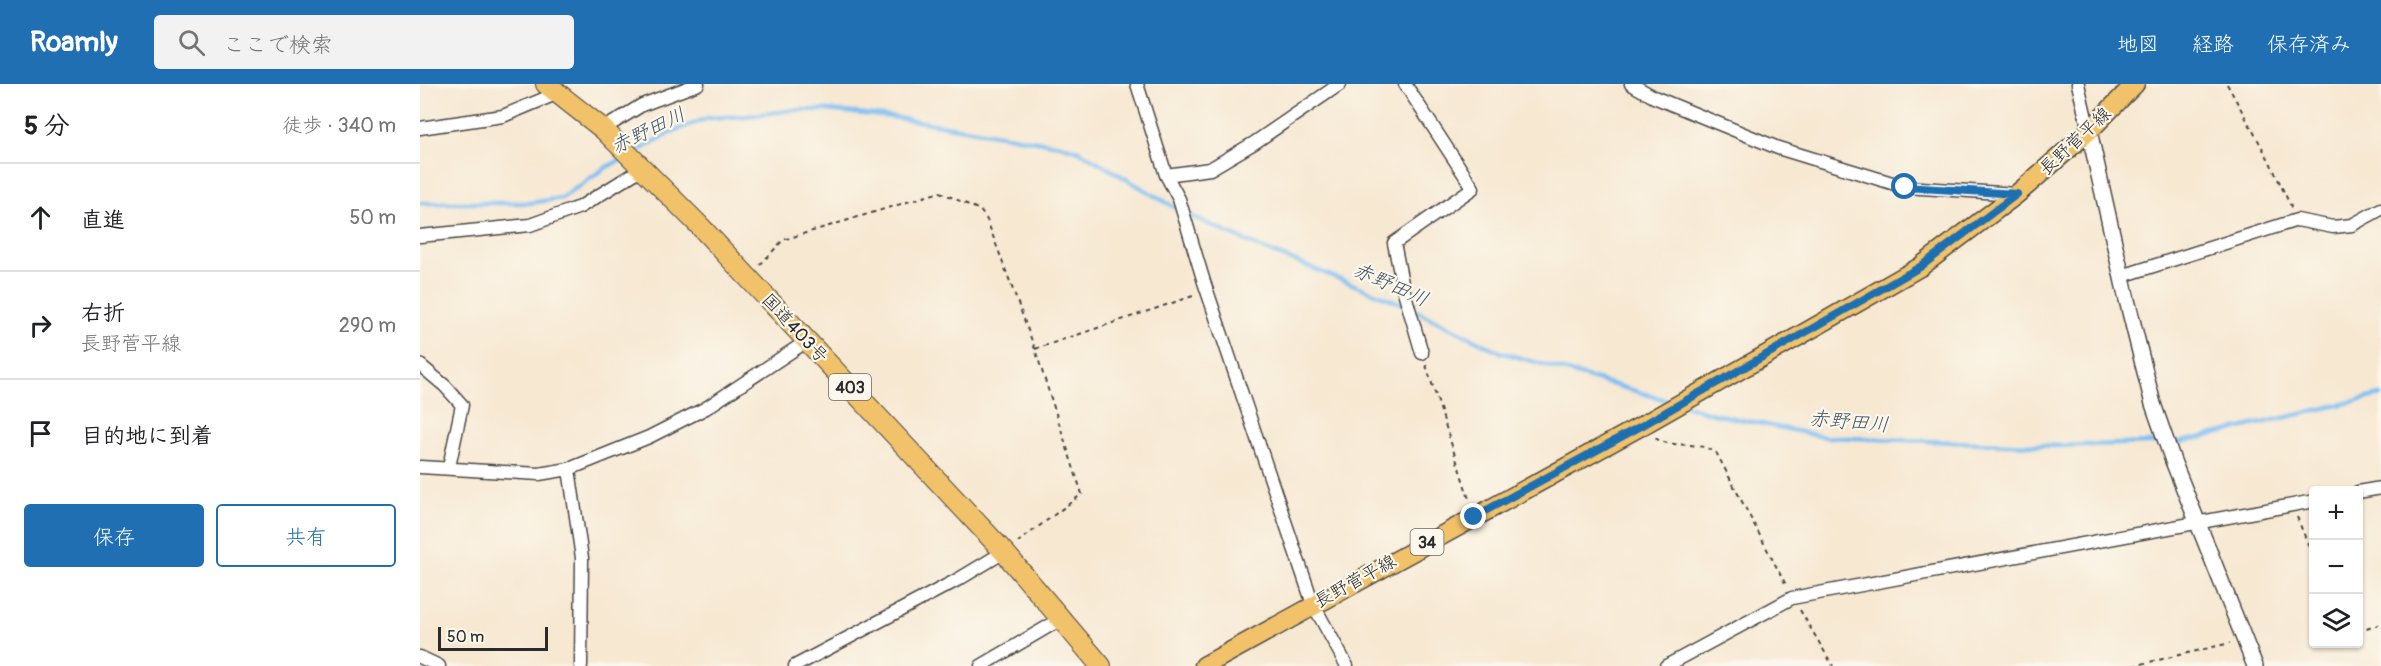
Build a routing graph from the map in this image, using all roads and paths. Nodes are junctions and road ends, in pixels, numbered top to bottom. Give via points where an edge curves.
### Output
1 (698, 84) edge
2 (1137, 84) edge
3 (1340, 84) edge
4 (1405, 84) edge
5 (1630, 84) edge
6 (2078, 84) edge
7 (2135, 84) edge
8 (2227, 84) edge
9 (552, 89) edge
10 (420, 128) edge
11 (2089, 131) junction
12 (608, 135) junction
13 (638, 164) junction
14 (1166, 175) junction
15 (2017, 194) junction
16 (2381, 209) edge
17 (2297, 220) junction
18 (420, 236) edge
19 (760, 265) dead end
20 (2122, 276) junction
21 (1205, 286) junction
22 (807, 341) junction
23 (1035, 349) junction
24 (1422, 353) joint
25 (420, 365) edge
26 (1647, 423) junction
27 (424, 466) edge
28 (448, 467) junction
29 (569, 470) junction
30 (420, 477) edge
31 (2381, 488) edge
32 (2363, 491) edge
33 (2309, 502) edge
34 (2292, 505) junction
35 (1474, 517) junction
36 (2197, 523) junction
37 (2309, 549) edge
38 (1004, 552) junction
39 (1792, 598) junction
40 (1313, 604) junction
41 (1060, 620) junction
42 (2381, 624) edge
43 (2363, 631) edge
44 (2245, 640) junction
45 (420, 657) edge
46 (439, 666) edge
47 (581, 666) edge
48 (795, 666) edge
49 (981, 666) edge
50 (1101, 666) edge
51 (1204, 666) edge
52 (1347, 666) edge
53 (1666, 666) edge
54 (1833, 666) edge
55 (2133, 666) edge
56 (2255, 666) edge

1 - 12 street via 642,105
2 - 14 street
3 - 14 street via 1210,169
4 - 24 street via 1473,188 1394,243
5 - 15 street via 1778,148 1905,187
6 - 11 street
7 - 11 main road, 長野菅平線 / 34
8 - 17 path
9 - 10 street via 503,116
9 - 12 highway, 国道403号 / 403
11 - 15 main road, 長野菅平線 / 34
11 - 20 street
12 - 13 highway, 国道403号 / 403
13 - 18 street via 580,207 531,225
13 - 22 highway, 国道403号 / 403
14 - 21 street via 1179,200
15 - 26 main road, 長野菅平線 / 34 via 1920,267
16 - 17 street via 2352,225 2333,227
17 - 20 street
19 - 23 path via 783,240 940,192 980,210 987,220
20 - 36 street via 2154,404
21 - 23 path
21 - 40 street
22 - 29 street via 706,408 648,438
22 - 38 highway, 国道403号 / 403
23 - 38 path via 1082,494
24 - 35 path
25 - 28 street via 462,405
26 - 35 main road, 長野菅平線 / 34
26 - 39 path via 1657,440 1710,448 1717,454
27 - 28 street
27 - 30 street
28 - 29 street via 539,474
29 - 47 street via 582,558
31 - 32 street
33 - 34 street
34 - 36 street
34 - 37 path
35 - 40 main road, 長野菅平線 / 34
36 - 39 street
36 - 44 street
38 - 41 highway, 国道403号 / 403
38 - 48 street
39 - 53 street
39 - 54 path
40 - 51 main road, 長野菅平線 / 34
40 - 52 street
41 - 49 street
41 - 50 highway, 国道403号 / 403
42 - 43 path
44 - 55 path
44 - 56 street
45 - 46 street

